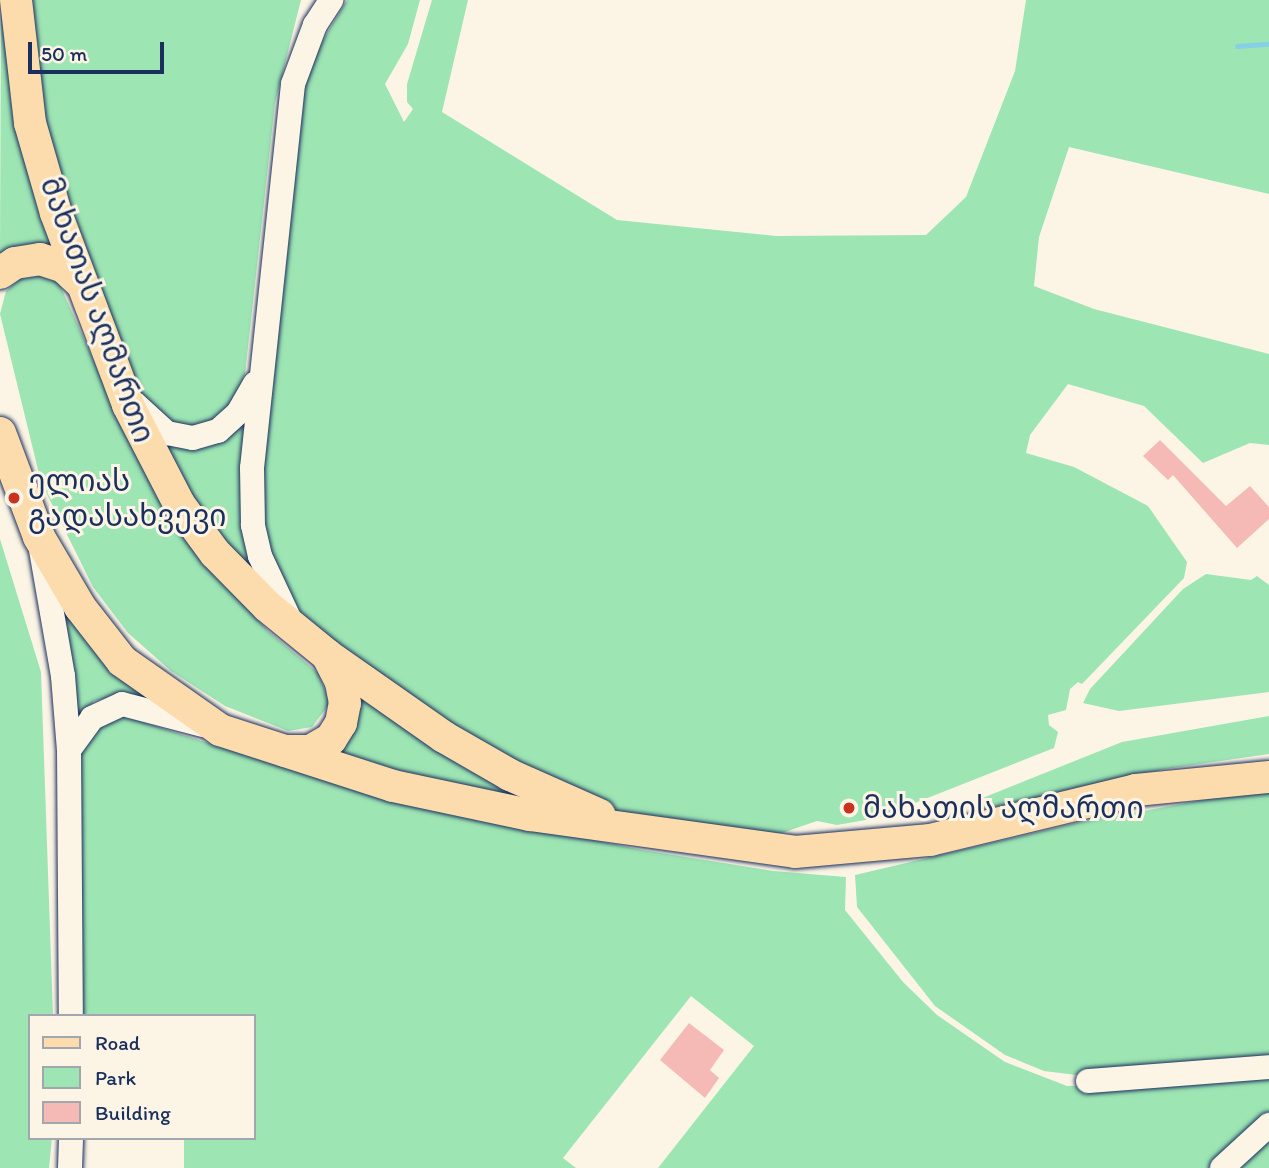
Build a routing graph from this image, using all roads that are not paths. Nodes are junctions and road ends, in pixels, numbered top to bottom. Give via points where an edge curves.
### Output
1 (16, 0) edge
2 (331, 0) edge
3 (0, 273) edge
4 (81, 283) junction
5 (259, 376) junction
6 (122, 389) junction
7 (0, 433) edge
8 (39, 537) junction
9 (295, 628) junction
10 (327, 655) junction
11 (220, 730) junction
12 (69, 750) junction
13 (273, 750) junction
14 (1269, 776) edge
15 (639, 833) junction
16 (71, 1014) edge
17 (1269, 1068) edge
18 (1088, 1081) dead end
19 (1269, 1125) edge
20 (71, 1140) edge
21 (70, 1168) edge
22 (1222, 1168) edge

1 - 4 main road, მახათას აღმართი via 30,123
2 - 5 street via 315,25 293,84
3 - 4 main road via 15,263 40,259 64,267
4 - 6 main road, მახათას აღმართი
5 - 6 street via 238,413 218,431 192,438 167,433
5 - 9 street via 253,525 269,578
6 - 9 main road, მახათას აღმართი via 148,450 179,504 215,553
7 - 8 main road, მახათას აღმართი
8 - 11 main road, მახათას აღმართი via 80,607 122,661
8 - 12 street via 63,676
9 - 10 main road, მახათას აღმართი
10 - 13 main road via 341,682 345,703 341,723 331,739 310,751
10 - 15 main road, მახათას აღმართი via 425,724 510,775
11 - 12 street via 141,705 122,704 92,718
11 - 13 main road, მახათას აღმართი
12 - 16 street
13 - 15 main road, მახათას აღმართი via 467,804
14 - 15 main road, მახათას აღმართი via 1136,790 930,840 849,850 795,852
17 - 18 street
19 - 22 street
20 - 21 street

